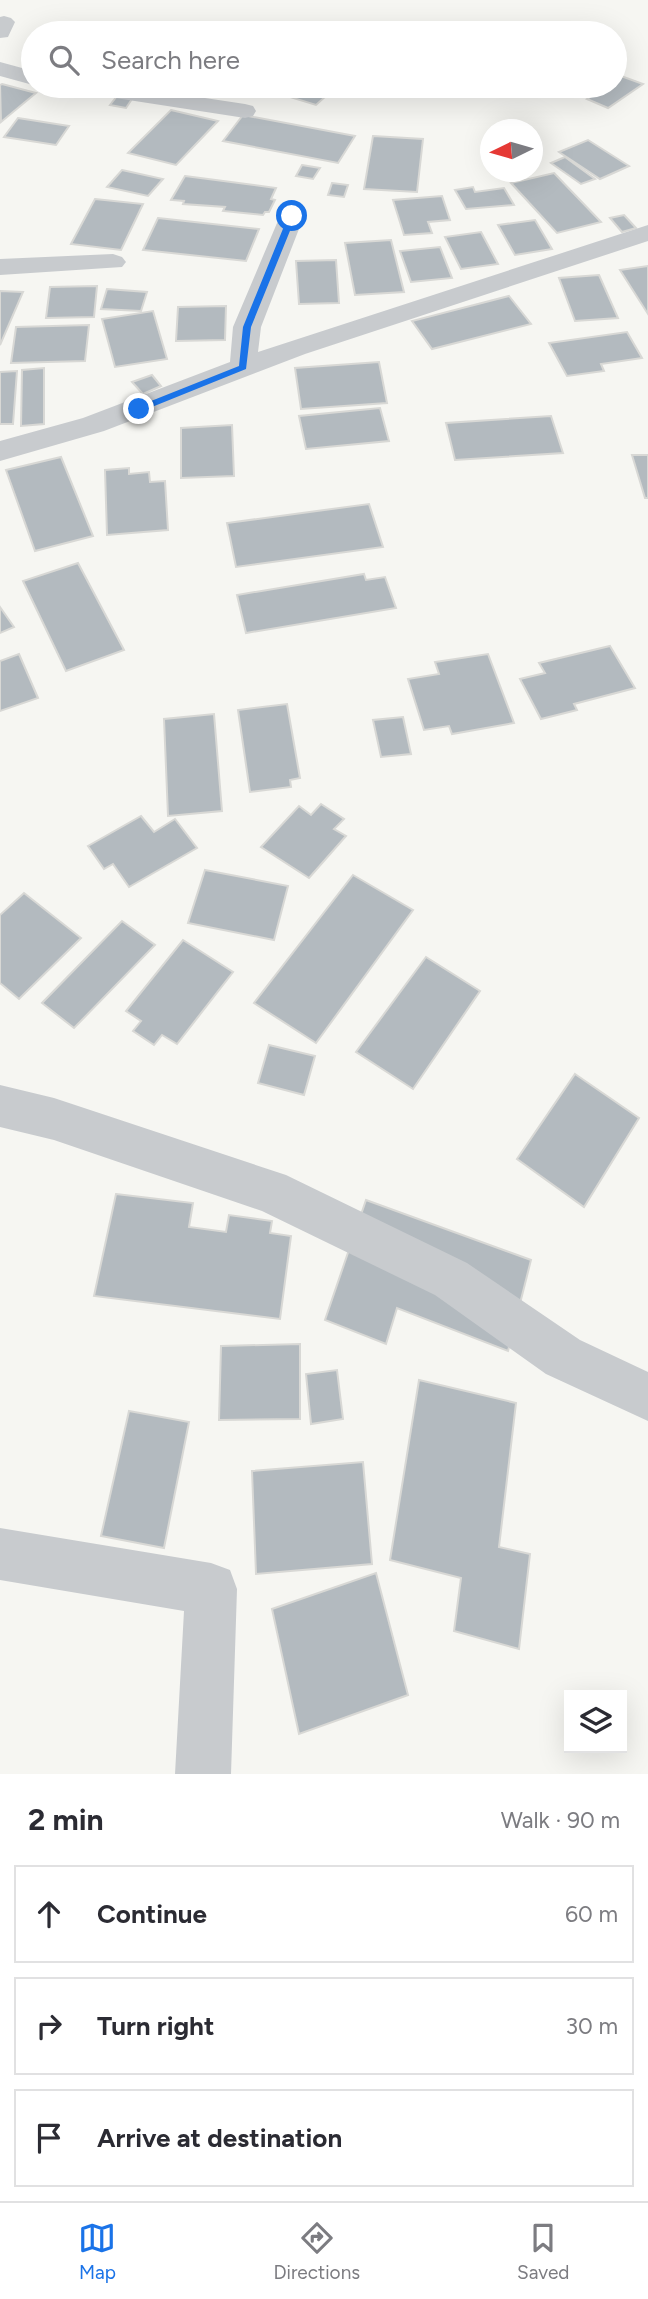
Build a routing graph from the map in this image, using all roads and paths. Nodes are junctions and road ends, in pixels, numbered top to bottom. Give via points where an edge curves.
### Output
1 (0, 69) edge
2 (21, 75) edge
3 (161, 98) edge
4 (245, 111) dead end
5 (292, 216) dead end
6 (648, 233) edge
7 (113, 262) dead end
8 (0, 267) edge
9 (243, 367) junction
10 (0, 451) edge
11 (0, 1106) edge
12 (648, 1396) edge
13 (0, 1554) edge
14 (203, 1774) edge

1 - 2 street
3 - 4 street
5 - 9 street via 247,327
6 - 9 street via 394,313
7 - 8 street
9 - 10 street via 139,409
11 - 12 street via 54,1119 270,1191 450,1279 564,1357
13 - 14 street via 211,1589

